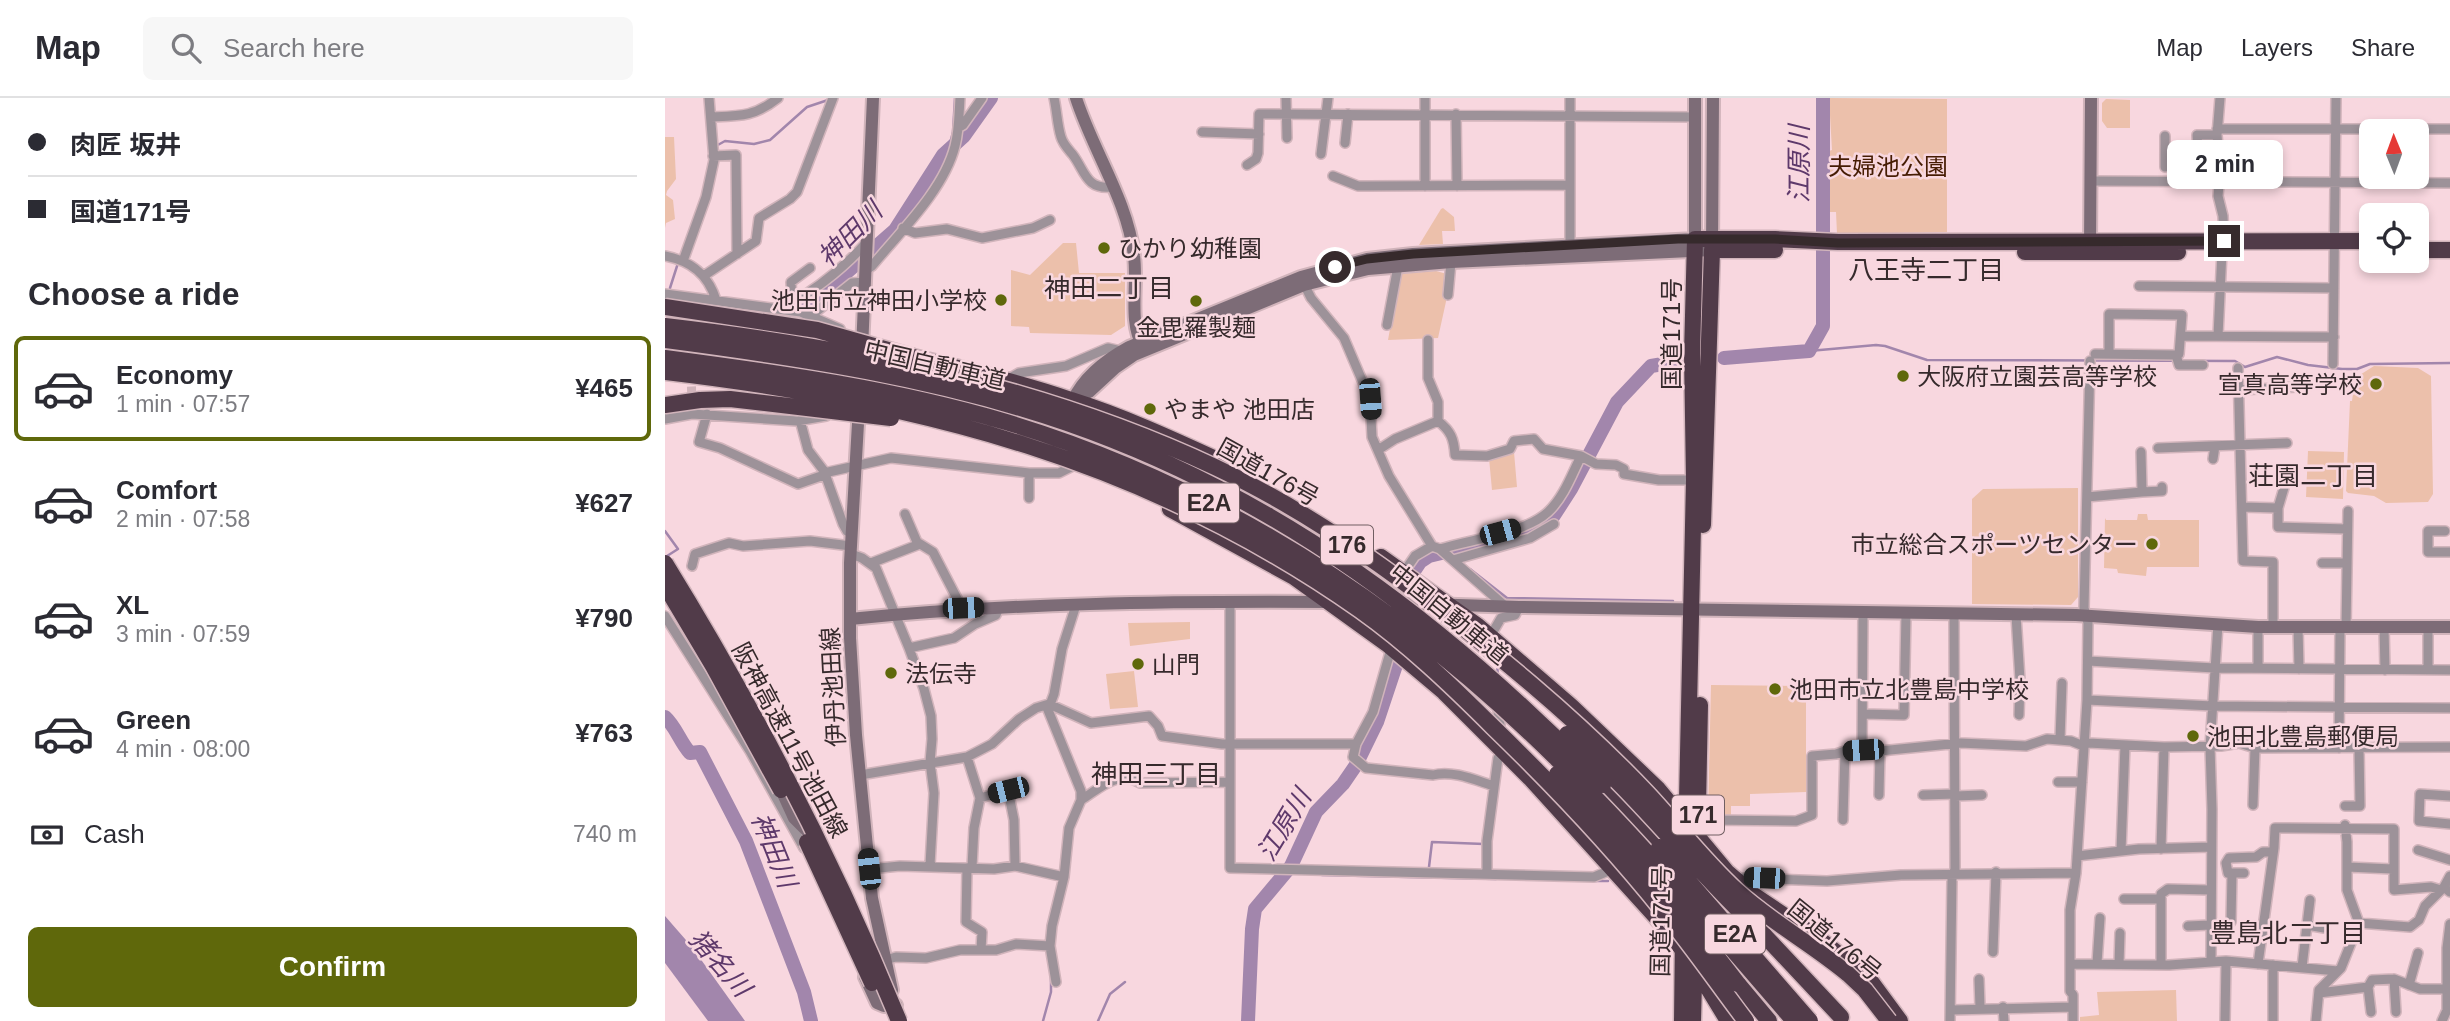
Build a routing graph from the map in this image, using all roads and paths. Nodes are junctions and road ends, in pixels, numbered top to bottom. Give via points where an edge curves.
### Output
1 (709, 98) edge
2 (778, 98) edge
3 (833, 98) edge
4 (873, 98) edge
5 (960, 98) edge
6 (982, 98) edge
7 (1054, 98) edge
8 (1076, 98) edge
9 (1286, 98) edge
10 (1328, 98) edge
11 (1425, 98) edge
12 (1570, 98) edge
13 (1695, 98) edge
14 (1713, 98) edge
15 (2091, 98) edge
16 (2220, 98) edge
17 (2336, 98) edge
18 (1348, 114) junction
19 (1455, 114) junction
20 (1287, 115) junction
21 (1326, 115) junction
22 (1425, 115) junction
23 (1570, 116) junction
24 (711, 117) junction
25 (1695, 117) junction
26 (2336, 129) junction
27 (2450, 129) edge
28 (1202, 132) dead end
29 (2217, 132) junction
30 (1259, 134) junction
31 (2165, 136) dead end
32 (957, 137) junction
33 (1287, 138) dead end
34 (1345, 144) dead end
35 (1321, 154) dead end
36 (713, 156) junction
37 (1247, 165) dead end
38 (2165, 174) junction
39 (1333, 176) dead end
40 (2090, 181) junction
41 (2200, 182) junction
42 (2219, 182) junction
43 (2335, 183) junction
44 (2450, 183) edge
45 (1570, 185) junction
46 (1425, 186) junction
47 (1457, 186) junction
48 (1112, 187) junction
49 (1050, 220) dead end
50 (903, 229) junction
51 (2429, 241) edge
52 (2450, 241) edge
53 (2359, 243) edge
54 (1712, 244) junction
55 (867, 245) junction
56 (1570, 245) junction
57 (1695, 245) junction
58 (2090, 246) junction
59 (2223, 246) junction
60 (2335, 246) junction
61 (2359, 249) edge
62 (2429, 250) edge
63 (2450, 250) edge
64 (1667, 253) junction
65 (737, 254) junction
66 (665, 256) edge
67 (683, 261) junction
68 (1451, 262) junction
69 (1398, 266) junction
70 (810, 268) dead end
71 (866, 272) junction
72 (705, 275) junction
73 (1694, 277) junction
74 (1302, 281) junction
75 (2139, 286) dead end
76 (2221, 288) junction
77 (2334, 288) junction
78 (665, 294) edge
79 (1448, 295) dead end
80 (716, 300) junction
81 (665, 307) edge
82 (786, 307) junction
83 (812, 315) junction
84 (665, 316) edge
85 (1387, 325) dead end
86 (665, 326) edge
87 (2181, 336) junction
88 (2218, 336) junction
89 (2334, 337) junction
90 (665, 340) edge
91 (1428, 340) dead end
92 (862, 341) junction
93 (1142, 346) junction
94 (1121, 351) junction
95 (2109, 354) junction
96 (2176, 355) junction
97 (665, 358) edge
98 (2333, 364) dead end
99 (2203, 365) dead end
100 (2238, 368) dead end
101 (665, 373) edge
102 (1007, 380) junction
103 (665, 382) edge
104 (2297, 387) dead end
105 (2238, 390) junction
106 (692, 403) tunnel mouth
107 (1068, 403) junction
108 (665, 405) edge
109 (859, 411) junction
110 (692, 414) junction
111 (707, 414) junction
112 (665, 419) edge
113 (800, 420) junction
114 (1438, 421) junction
115 (2287, 443) dead end
116 (2240, 445) junction
117 (2215, 446) junction
118 (1038, 447) junction
119 (2158, 448) dead end
120 (1015, 449) junction
121 (1378, 450) junction
122 (2141, 452) dead end
123 (1581, 456) junction
124 (2213, 459) dead end
125 (856, 464) junction
126 (1071, 467) junction
127 (824, 474) junction
128 (1029, 474) junction
129 (1694, 480) junction
130 (2291, 480) dead end
131 (2162, 487) dead end
132 (2142, 492) junction
133 (2087, 496) junction
134 (1028, 498) dead end
135 (2242, 507) junction
136 (2278, 508) junction
137 (2348, 511) dead end
138 (905, 514) dead end
139 (1554, 524) dead end
140 (2347, 528) junction
141 (2445, 531) dead end
142 (851, 544) junction
143 (920, 544) junction
144 (1438, 548) junction
145 (2450, 552) edge
146 (1451, 559) junction
147 (2347, 562) junction
148 (665, 563) edge
149 (871, 563) junction
150 (2322, 563) dead end
151 (692, 566) dead end
152 (1404, 572) junction
153 (665, 585) edge
154 (665, 600) edge
155 (1230, 601) junction
156 (1331, 603) junction
157 (1076, 605) junction
158 (1446, 605) junction
159 (999, 607) junction
160 (1513, 607) junction
161 (963, 608) junction
162 (1696, 609) junction
163 (1863, 612) junction
164 (1906, 613) junction
165 (895, 614) junction
166 (1954, 614) junction
167 (2016, 615) junction
168 (665, 616) edge
169 (2086, 616) junction
170 (850, 619) junction
171 (2218, 624) junction
172 (1417, 625) junction
173 (2258, 627) junction
174 (2273, 627) junction
175 (2298, 627) junction
176 (2343, 627) junction
177 (2384, 627) junction
178 (2428, 627) junction
179 (2450, 627) edge
180 (1493, 630) dead end
181 (909, 648) junction
182 (1391, 649) junction
183 (1491, 656) dead end
184 (2088, 661) junction
185 (2215, 668) junction
186 (2258, 668) junction
187 (2299, 669) junction
188 (2340, 670) junction
189 (2385, 670) junction
190 (2428, 670) junction
191 (2450, 670) edge
192 (2062, 684) dead end
193 (2087, 701) junction
194 (1049, 704) junction
195 (2213, 706) junction
196 (2339, 707) junction
197 (2450, 708) edge
198 (1863, 714) junction
199 (2019, 715) dead end
200 (1500, 725) dead end
201 (2060, 739) junction
202 (1230, 744) junction
203 (1356, 744) junction
204 (1955, 744) junction
205 (2084, 744) junction
206 (2125, 745) junction
207 (2164, 747) junction
208 (2210, 747) junction
209 (2450, 747) edge
210 (2255, 748) junction
211 (2339, 748) junction
212 (2359, 749) junction
213 (1863, 750) junction
214 (1845, 751) junction
215 (1880, 751) junction
216 (967, 757) junction
217 (1498, 758) dead end
218 (930, 762) junction
219 (860, 775) junction
220 (1230, 782) junction
221 (1687, 782) junction
222 (2058, 782) dead end
223 (2082, 782) junction
224 (1494, 786) junction
225 (1658, 789) junction
226 (1879, 795) dead end
227 (1923, 795) dead end
228 (1955, 795) junction
229 (1982, 795) dead end
230 (2450, 796) edge
231 (980, 798) junction
232 (1081, 800) junction
233 (2253, 805) dead end
234 (2345, 806) dead end
235 (1843, 820) dead end
236 (2450, 824) edge
237 (2346, 826) junction
238 (1699, 831) junction
239 (2211, 847) junction
240 (2161, 849) junction
241 (2418, 850) dead end
242 (2121, 851) junction
243 (2273, 852) junction
244 (2077, 856) junction
245 (2450, 860) edge
246 (930, 865) junction
247 (1015, 866) junction
248 (2347, 867) junction
249 (969, 868) junction
250 (869, 869) junction
251 (1613, 869) junction
252 (2393, 869) junction
253 (1996, 872) junction
254 (1953, 873) junction
255 (2076, 873) junction
256 (2232, 873) junction
257 (2244, 873) dead end
258 (1487, 874) junction
259 (2450, 876) edge
260 (1064, 877) junction
261 (1743, 878) junction
262 (2210, 890) junction
263 (2445, 890) edge
264 (2124, 899) dead end
265 (2160, 899) junction
266 (2310, 900) dead end
267 (2100, 918) dead end
268 (2231, 922) dead end
269 (2359, 923) junction
270 (2450, 923) edge
271 (2210, 925) junction
272 (2307, 925) junction
273 (2188, 926) dead end
274 (2324, 928) dead end
275 (2120, 933) dead end
276 (851, 944) junction
277 (1050, 946) junction
278 (981, 950) junction
279 (1683, 950) junction
280 (1993, 952) dead end
281 (2418, 953) dead end
282 (885, 960) junction
283 (2211, 961) junction
284 (2226, 961) junction
285 (2097, 963) junction
286 (2070, 964) junction
287 (2119, 964) junction
288 (2161, 964) junction
289 (2258, 964) junction
290 (1695, 965) junction
291 (2273, 965) junction
292 (2302, 967) junction
293 (2338, 971) junction
294 (2449, 971) edge
295 (1979, 979) dead end
296 (2394, 979) junction
297 (1056, 982) dead end
298 (2409, 985) junction
299 (2368, 987) junction
300 (1710, 988) junction
301 (2447, 989) junction
302 (2319, 993) junction
303 (1980, 1007) junction
304 (2003, 1007) junction
305 (2073, 1007) junction
306 (1951, 1010) junction
307 (2371, 1012) dead end
308 (2396, 1012) dead end
309 (898, 1016) edge
310 (1841, 1017) dead end
311 (888, 1021) edge
312 (1682, 1021) edge
313 (1693, 1021) edge
314 (1728, 1021) edge
315 (1735, 1021) edge
316 (1746, 1021) edge
317 (1769, 1021) edge
318 (1794, 1021) edge
319 (1810, 1021) edge
320 (1889, 1021) edge
321 (1901, 1021) edge
322 (1910, 1021) edge
323 (1950, 1021) edge
324 (2004, 1021) edge
325 (2073, 1021) edge
326 (2225, 1021) edge
327 (2273, 1021) edge
328 (2316, 1021) edge
329 (2442, 1021) edge

1 - 24 street
2 - 24 street via 748,116
3 - 65 street via 797,192 759,218 756,241
4 - 55 street, 伊丹池田線
5 - 32 street
6 - 32 street
7 - 48 street via 1061,139 1080,170 1095,186
8 - 48 street
9 - 20 street
10 - 21 street
11 - 22 street
12 - 23 street
13 - 25 street
14 - 54 street
15 - 40 street
16 - 29 street
17 - 26 street
18 - 21 street
18 - 22 street
18 - 34 street
19 - 22 street
19 - 23 street
19 - 47 street
20 - 21 street
20 - 30 street via 1259,114
20 - 33 street
21 - 35 street
22 - 46 street
23 - 25 street
23 - 45 street
24 - 36 street
25 - 57 street
26 - 27 street
26 - 29 street
26 - 43 street
28 - 30 street
29 - 41 street via 2197,135
29 - 42 street
30 - 37 street via 1256,159
31 - 38 street
32 - 50 street via 940,181
36 - 65 street via 736,155
36 - 67 street via 706,197
38 - 40 street
38 - 41 street
39 - 46 street via 1358,186
40 - 58 street
41 - 42 street
42 - 43 street
42 - 59 street
43 - 44 street
43 - 60 street
45 - 47 street
45 - 56 street
46 - 47 street
48 - 93 street via 1129,229 1136,331
49 - 50 street via 982,238 947,229 915,233
50 - 71 street
51 - 52 highway
53 - 60 highway
54 - 57 highway
54 - 58 highway
54 - 162 highway, 国道171号 / 171
55 - 71 street, 伊丹池田線
55 - 82 street
56 - 57 street
56 - 74 street via 1367,259
57 - 64 street
57 - 73 highway, 国道171号 / 171
58 - 59 highway
59 - 60 highway
59 - 76 street
60 - 61 highway
60 - 77 street
62 - 63 highway
64 - 68 street
64 - 73 street via 1685,261
65 - 72 street
66 - 67 street
67 - 72 street
68 - 69 street
68 - 79 street
69 - 74 street
69 - 85 street
70 - 82 street via 791,282
71 - 83 street
71 - 92 street, 伊丹池田線
72 - 80 street
73 - 129 highway, 国道171号 / 171
74 - 93 street
74 - 121 street via 1344,338 1370,399 1372,437
75 - 76 street
76 - 77 street
76 - 88 street
77 - 89 street
78 - 80 street via 687,301
80 - 82 street
81 - 107 highway, bridge via 778,322 845,337
82 - 83 street
83 - 92 street
84 - 92 highway
86 - 107 highway, 国道176号 / 176, bridge via 899,363
87 - 88 street
87 - 95 street via 2182,315 2109,314
87 - 96 street
88 - 89 street
89 - 98 street
90 - 172 highway, 中国自動車道 / E2A, bridge via 893,376 1067,423 1168,463 1240,499 1347,564
91 - 114 street via 1428,378
92 - 102 highway
92 - 109 street, 伊丹池田線
93 - 94 street
93 - 107 street via 1089,392
94 - 102 street via 1108,348 1066,366 1019,373
94 - 107 street via 1080,386
95 - 96 street
95 - 133 street via 2092,358
96 - 99 street via 2179,365
97 - 172 highway, 中国自動車道 / E2A, bridge via 890,393 1004,422 1101,455 1166,481 1254,527
100 - 105 street
101 - 118 highway, 176, bridge via 866,403
102 - 107 highway
103 - 109 highway
104 - 105 street
105 - 116 street
106 - 110 street
107 - 120 street
107 - 152 highway via 1171,438 1252,477
107 - 320 highway, 国道176号 / 176, bridge via 1218,468 1321,527 1425,600 1533,685 1647,793 1737,891 1848,974
108 - 118 highway, bridge via 708,399 746,401 910,421
109 - 113 street
109 - 120 highway
109 - 125 street, 伊丹池田線
110 - 111 street
110 - 112 street
111 - 113 street
111 - 127 street via 699,442 798,484
113 - 127 street via 809,452
114 - 121 street
114 - 123 street via 1454,440 1455,455 1487,456 1510,449 1514,441 1534,439 1543,449
115 - 116 street
116 - 117 street
116 - 135 street
117 - 119 street
117 - 124 street
118 - 316 highway, 176, bridge via 1203,517 1300,572 1401,642 1474,708 1593,830 1662,909
120 - 126 highway
121 - 144 street via 1389,476
122 - 132 street
123 - 129 street via 1596,464 1616,465 1625,469 1624,474
123 - 144 street via 1559,498 1539,519
125 - 127 street
125 - 128 street via 891,458
125 - 142 street, 伊丹池田線
126 - 128 street via 1059,474
126 - 156 highway via 1200,524
127 - 142 street
128 - 134 street
129 - 162 highway, 国道171号 / 171
130 - 136 street via 2286,481
131 - 132 street via 2162,491
132 - 133 street
133 - 169 street
135 - 136 street
135 - 174 street via 2243,561 2273,562
136 - 140 street via 2278,527
137 - 140 street
138 - 143 street
139 - 146 street via 1530,538
140 - 147 street
141 - 145 street via 2428,531 2428,552
142 - 149 street
142 - 151 street via 726,543 695,554
142 - 170 street, 伊丹池田線
143 - 149 street
143 - 161 street via 933,552
144 - 146 street
144 - 152 street via 1415,556
146 - 160 street
147 - 150 street
147 - 176 street
148 - 309 highway, 阪神高速11号池田線, bridge via 813,828
149 - 165 street
152 - 158 highway
153 - 311 highway, 阪神高速11号池田線, bridge via 802,832
154 - 276 street via 743,722 794,818 825,852 846,899
155 - 156 street
155 - 157 street
155 - 202 street
156 - 158 street
156 - 182 highway
157 - 159 street
157 - 194 street
158 - 160 street
158 - 225 highway via 1492,637
159 - 161 street
159 - 181 street via 996,615 954,638
160 - 162 street
160 - 180 street via 1515,615 1501,618
161 - 165 street
162 - 163 street
162 - 221 highway, 国道171号 / 171
162 - 238 highway, 国道171号 / 171
163 - 164 street
163 - 198 street
164 - 166 street
164 - 198 street via 1904,715
165 - 170 street
165 - 181 street
166 - 167 street
166 - 204 street
167 - 169 street
167 - 199 street
168 - 276 street via 750,751
169 - 171 street
169 - 184 street
170 - 219 street, 伊丹池田線
171 - 173 street
171 - 185 street
172 - 310 highway, bridge via 1575,741
172 - 317 highway, bridge via 1690,922
172 - 318 highway, 中国自動車道 / E2A, bridge via 1557,758
172 - 319 highway, 中国自動車道 / E2A, bridge via 1521,705 1602,785
173 - 174 street
173 - 186 street
174 - 175 street
175 - 176 street
175 - 187 street
176 - 177 street
176 - 188 street
177 - 178 street
177 - 189 street
178 - 179 street
178 - 190 street
181 - 218 street via 930,716
182 - 203 street via 1373,712
182 - 251 highway via 1496,744
183 - 200 street
184 - 185 street
184 - 193 street
185 - 186 street
185 - 195 street
186 - 187 street
187 - 188 street
188 - 189 street
188 - 196 street
189 - 190 street
190 - 191 street
192 - 201 street
193 - 195 street
193 - 205 street
194 - 202 street via 1091,723 1149,716 1161,736
194 - 216 street via 1036,708 992,744
194 - 232 street
195 - 196 street
195 - 208 street
196 - 197 street
196 - 211 street
198 - 213 street
201 - 204 street via 2026,746
201 - 205 street
202 - 203 street
202 - 220 street
203 - 224 street via 1353,755 1366,768 1443,773
204 - 215 street
204 - 228 street
205 - 206 street
205 - 223 street
206 - 207 street
206 - 242 street
207 - 208 street
207 - 240 street
208 - 210 street via 2239,743
208 - 239 street
209 - 212 street
210 - 211 street
210 - 233 street
211 - 212 street
212 - 234 street via 2360,806
213 - 214 street
213 - 215 street
214 - 235 street
214 - 238 street via 1812,756 1812,815 1796,821 1709,820
215 - 226 street
216 - 218 street
216 - 231 street
217 - 224 street
218 - 219 street
218 - 246 street via 934,793
219 - 250 street, 伊丹池田線
220 - 232 street via 1140,783 1131,778 1104,783
220 - 258 street via 1230,868
221 - 225 highway via 1676,789
221 - 238 highway, 国道171号 / 171
222 - 223 street
223 - 244 street
224 - 258 street
225 - 238 highway
227 - 228 street
228 - 229 street
228 - 254 street
230 - 236 street via 2420,794 2419,821
231 - 247 street via 1008,790
231 - 249 street
232 - 260 street via 1069,828
237 - 243 street via 2274,828
237 - 248 street
237 - 252 street via 2393,829
238 - 261 highway
238 - 279 highway, 国道171号 / 171
238 - 290 highway, 国道171号 / 171
238 - 321 highway via 1727,872 1872,983
239 - 240 street
239 - 262 street
240 - 242 street
241 - 245 street
242 - 244 street
243 - 256 street via 2256,858 2229,858 2227,869
243 - 289 street
244 - 255 street
246 - 249 street
246 - 250 street
247 - 249 street
247 - 260 street
248 - 252 street
248 - 269 street via 2347,890
249 - 278 street via 966,922 982,932
250 - 282 street, 伊丹池田線
251 - 258 street via 1594,877
251 - 279 highway
252 - 263 street via 2394,890
253 - 254 street
253 - 255 street
253 - 280 street
254 - 261 street via 1827,881
254 - 306 street
255 - 286 street via 2070,910
256 - 257 street
256 - 268 street
259 - 263 street
260 - 277 street
261 - 322 highway via 1863,963
262 - 265 street via 2168,889
262 - 271 street
263 - 269 street via 2425,906 2410,927
264 - 265 street
265 - 288 street
266 - 272 street
267 - 285 street
269 - 293 street
270 - 294 street
271 - 273 street
271 - 283 street
272 - 274 street
272 - 292 street
275 - 287 street
276 - 309 street via 874,1000
277 - 278 street via 1016,944
277 - 297 street
278 - 282 street
279 - 290 highway
279 - 312 highway, 国道171号 / 171
281 - 298 street
282 - 309 street, 伊丹池田線
283 - 284 street
283 - 288 street
284 - 289 street
284 - 326 street
285 - 286 street
285 - 287 street
286 - 305 street
287 - 288 street
289 - 291 street
290 - 300 highway
290 - 313 highway, 国道171号 / 171
291 - 292 street
291 - 327 street
292 - 293 street
293 - 302 street
294 - 301 street
295 - 303 street
296 - 298 street
296 - 299 street via 2372,980
296 - 308 street
298 - 301 street
299 - 302 street
299 - 307 street
300 - 314 highway
300 - 315 highway
301 - 329 street
302 - 328 street
303 - 304 street
303 - 306 street
304 - 305 street
304 - 324 street
305 - 325 street
306 - 323 street

